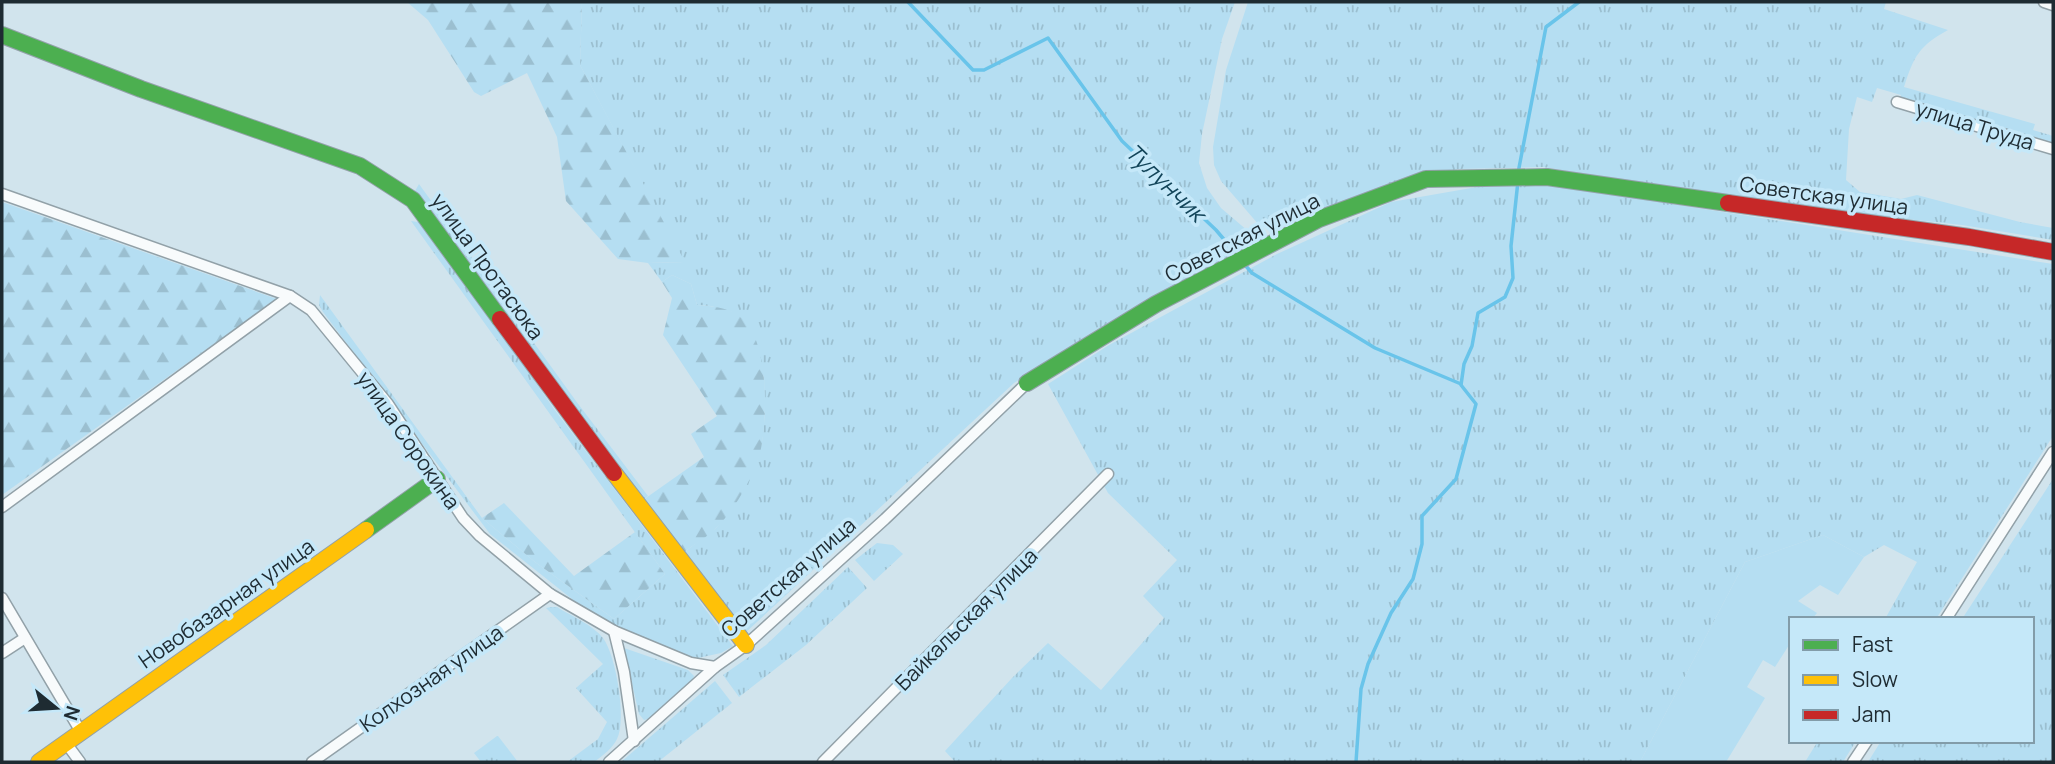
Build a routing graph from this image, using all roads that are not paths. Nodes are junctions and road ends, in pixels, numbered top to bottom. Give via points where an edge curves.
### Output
1 (2044, 2) edge
2 (2053, 5) edge
3 (2, 35) edge
4 (1897, 102) dead end
5 (2053, 149) edge
6 (2, 194) edge
7 (2053, 252) edge
8 (290, 296) junction
9 (1027, 383) joint
10 (2053, 452) edge
11 (1108, 474) dead end
12 (437, 479) junction
13 (2, 507) edge
14 (550, 594) junction
15 (2, 598) edge
16 (1947, 617) edge
17 (614, 631) junction
18 (25, 638) junction
19 (746, 645) junction
20 (2, 653) edge
21 (715, 667) junction
22 (81, 732) junction
23 (634, 741) junction
24 (65, 743) junction
25 (1866, 743) edge
26 (39, 762) edge
27 (80, 762) edge
28 (312, 762) edge
29 (609, 762) edge
30 (823, 762) edge
31 (1853, 762) edge

1 - 2 street
3 - 19 street, улица Протасюка via 360,166 414,200
4 - 5 street, улица Труда
6 - 8 street, улица Сорокина
7 - 9 street, Советская улица via 1547,177 1426,179 1319,219 1156,304
8 - 12 street, улица Сорокина via 311,310 388,404
8 - 13 street
9 - 19 street, Советская улица
10 - 16 street
11 - 30 street, Байкальская улица
12 - 14 street, улица Сорокина via 480,536
12 - 22 street, Новобазарная улица
14 - 17 street, улица Сорокина
14 - 28 street, Колхозная улица
15 - 18 street
17 - 21 street, улица Сорокина via 691,663
17 - 23 street
18 - 20 street
18 - 22 street
19 - 21 street, Советская улица
21 - 23 street, Советская улица
22 - 24 street, Новобазарная улица
23 - 29 street, Советская улица
24 - 26 street, Новобазарная улица
24 - 27 street
25 - 31 street

